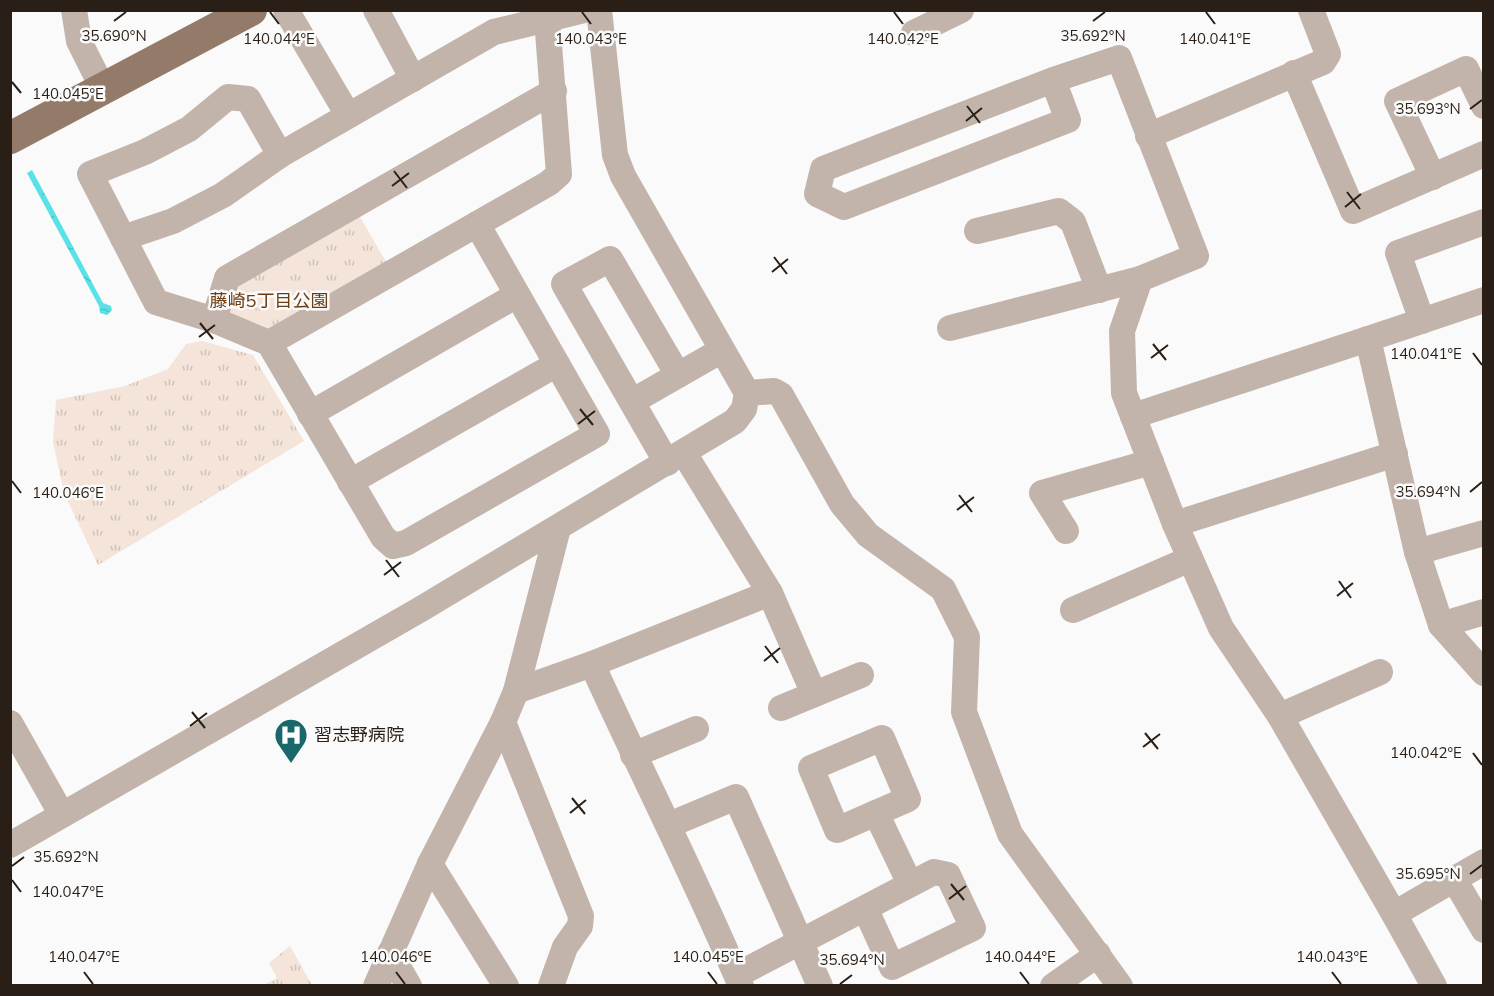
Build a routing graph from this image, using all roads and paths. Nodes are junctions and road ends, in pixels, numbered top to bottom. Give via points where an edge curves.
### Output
1 (74, 10) edge
2 (251, 10) edge
3 (286, 10) edge
4 (376, 10) edge
5 (584, 10) edge
6 (599, 10) edge
7 (961, 10) edge
8 (1311, 10) edge
9 (545, 15) edge
10 (914, 33) dead end
11 (1294, 73) junction
12 (412, 78) junction
13 (1053, 80) junction
14 (103, 89) junction
15 (554, 91) junction
16 (1484, 106) edge
17 (348, 115) junction
18 (1148, 136) junction
19 (10, 138) edge
20 (1484, 154) edge
21 (280, 155) junction
22 (1433, 177) junction
23 (1484, 222) edge
24 (477, 224) junction
25 (977, 231) dead end
26 (123, 238) junction
27 (1140, 279) junction
28 (1099, 290) junction
29 (517, 295) junction
30 (1484, 300) edge
31 (214, 320) junction
32 (1422, 321) junction
33 (950, 328) dead end
34 (1368, 339) junction
35 (269, 343) junction
36 (722, 350) junction
37 (557, 364) junction
38 (678, 375) junction
39 (747, 393) junction
40 (633, 401) junction
41 (310, 414) junction
42 (1132, 416) junction
43 (1395, 454) junction
44 (676, 458) junction
45 (1151, 462) junction
46 (350, 482) junction
47 (1175, 524) junction
48 (558, 528) junction
49 (1066, 531) dead end
50 (1484, 533) edge
51 (1417, 552) junction
52 (1190, 559) junction
53 (770, 593) junction
54 (1073, 610) dead end
55 (1484, 612) edge
56 (1442, 625) junction
57 (592, 664) junction
58 (1380, 672) dead end
59 (1484, 673) edge
60 (861, 675) dead end
61 (516, 691) junction
62 (814, 694) junction
63 (781, 708) dead end
64 (1280, 716) junction
65 (503, 722) junction
66 (10, 723) edge
67 (696, 729) dead end
68 (633, 754) junction
69 (876, 813) dead end
70 (62, 815) junction
71 (669, 825) junction
72 (10, 845) edge
73 (1484, 862) edge
74 (430, 864) junction
75 (1454, 879) junction
76 (910, 884) junction
77 (865, 908) junction
78 (1394, 914) junction
79 (1484, 930) edge
80 (801, 943) junction
81 (390, 953) junction
82 (1098, 954) junction
83 (739, 980) edge
84 (376, 986) edge
85 (409, 986) edge
86 (506, 986) edge
87 (551, 986) edge
88 (820, 986) edge
89 (1053, 986) edge
90 (1120, 986) edge
91 (1434, 986) edge

1 - 14 street via 79,41
2 - 14 main road
3 - 17 street
4 - 12 street
5 - 9 street
6 - 36 street via 615,155 623,176
7 - 10 street
8 - 11 street via 1328,54 1323,62
9 - 12 street via 494,32
9 - 15 street
11 - 18 street
11 - 22 street via 1353,211
12 - 17 street
13 - 13 street via 822,169 817,194 844,207 1068,120
13 - 18 street via 1119,58
14 - 19 main road
15 - 24 street via 559,174
15 - 31 street via 227,278
16 - 22 street via 1466,69 1397,100
17 - 21 street
18 - 27 street via 1196,256
20 - 22 street
21 - 26 street via 224,195 173,221
21 - 26 street via 248,99 228,97 189,129 90,174
23 - 32 street via 1398,253
24 - 29 street
24 - 35 street
25 - 28 street via 1059,211 1073,222
26 - 31 street via 156,302
27 - 28 street
27 - 42 street via 1122,331 1124,393
28 - 33 street
29 - 37 street
29 - 41 street
30 - 32 street
31 - 35 street
32 - 34 street
34 - 42 street
34 - 43 street
35 - 41 street
36 - 38 street
36 - 39 street
37 - 46 street
37 - 46 street via 597,434 406,543 393,546 383,537
38 - 40 street
38 - 40 street via 610,259 564,284
39 - 44 street via 744,409 735,421
39 - 82 street via 774,391 781,395 842,504 868,535 942,589 967,637 964,712 1010,834
40 - 44 street
41 - 46 street
42 - 45 street
43 - 47 street
43 - 51 street
44 - 48 street
44 - 53 street
45 - 47 street
45 - 49 street via 1042,493
47 - 52 street
48 - 61 street
48 - 70 street
50 - 51 street
51 - 56 street
52 - 54 street
52 - 64 street via 1221,628
53 - 57 street
53 - 62 street
55 - 56 street
56 - 59 street
57 - 61 street
57 - 68 street
58 - 64 street
60 - 62 street
61 - 65 street
62 - 63 street
64 - 78 street
65 - 74 street
65 - 87 street via 580,916 580,926 565,946
66 - 70 street
67 - 68 street
68 - 71 street
69 - 76 street
70 - 72 street
71 - 80 street via 736,797
71 - 83 street
73 - 75 street
74 - 81 street
74 - 86 street
75 - 78 street
75 - 79 street
76 - 77 street
76 - 77 street via 934,872 948,875 973,928 892,967
77 - 80 street
78 - 91 street
80 - 83 street
80 - 88 street
81 - 84 street
81 - 85 street
82 - 89 street
82 - 90 street

